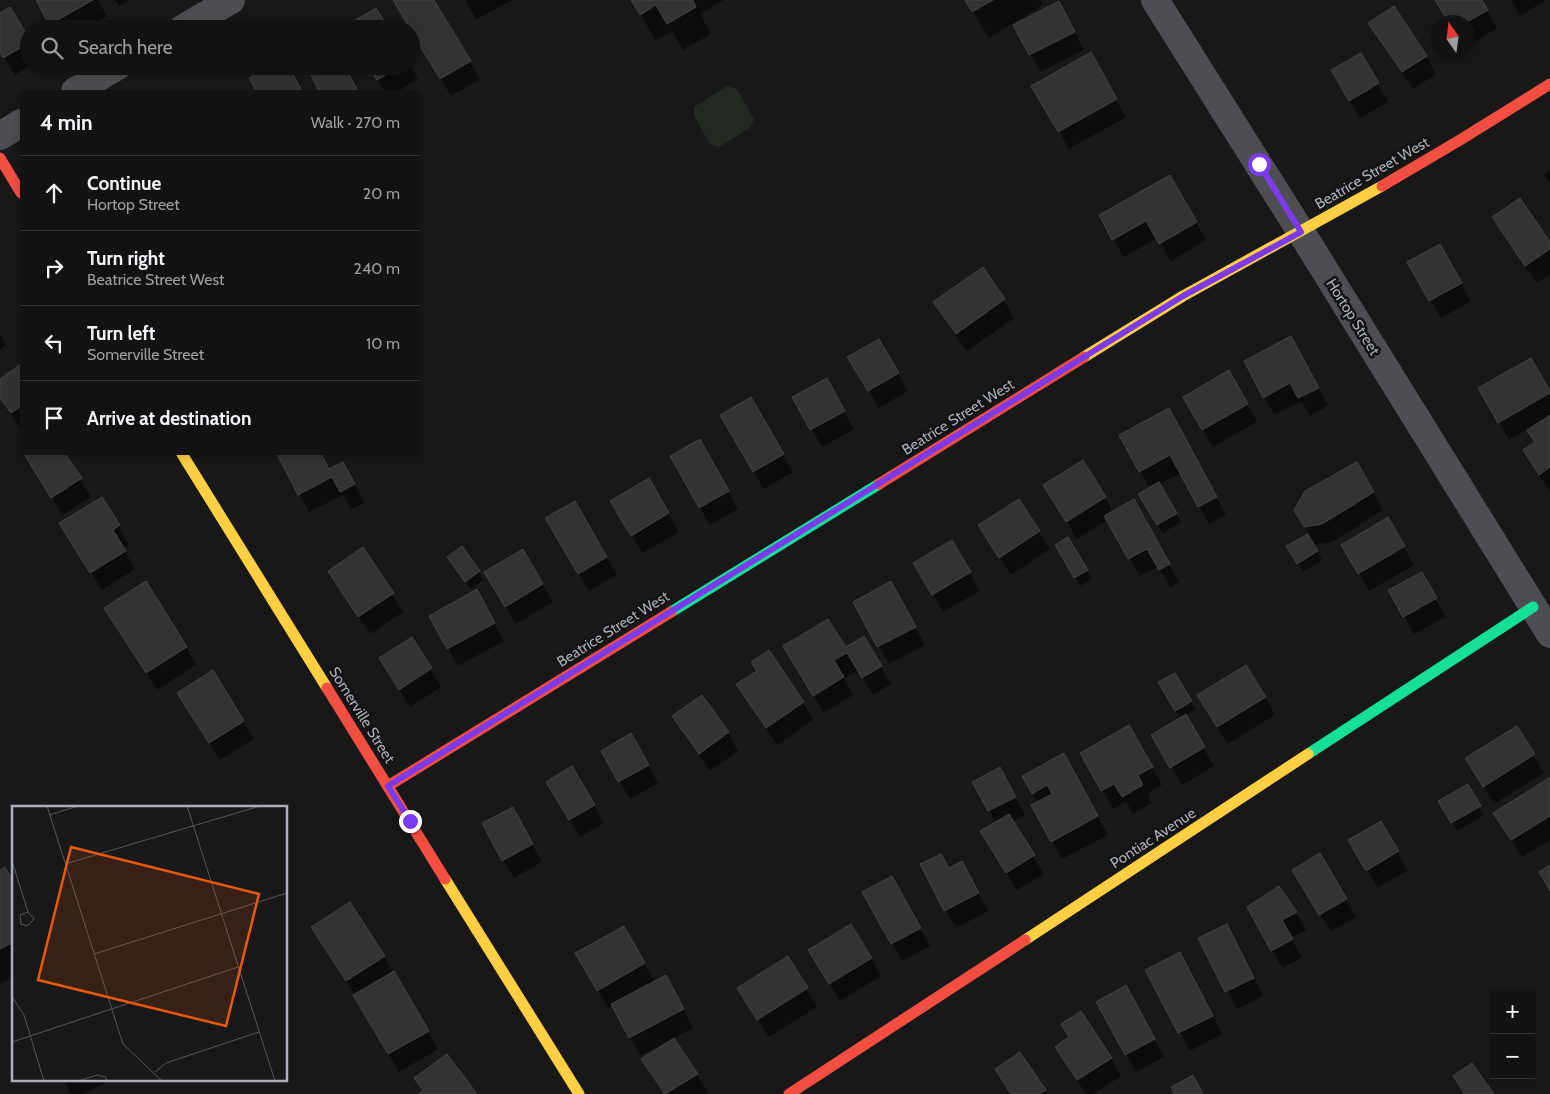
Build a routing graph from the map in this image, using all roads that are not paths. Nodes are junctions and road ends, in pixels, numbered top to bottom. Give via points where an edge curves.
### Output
1 (231, 0) edge
2 (1155, 0) edge
3 (197, 20) edge
4 (103, 75) edge
5 (1550, 84) edge
6 (77, 90) edge
7 (20, 124) edge
8 (0, 136) edge
9 (0, 158) edge
10 (20, 191) edge
11 (1301, 232) junction
12 (183, 455) edge
13 (1533, 607) junction
14 (1550, 634) edge
15 (388, 786) junction
16 (580, 1094) edge
17 (789, 1094) edge

1 - 3 street
2 - 11 street, Hortop Street
4 - 6 street
5 - 11 street, Beatrice Street West
7 - 8 street
9 - 10 street
11 - 13 street, Hortop Street
11 - 15 street, Beatrice Street West via 1183,296
12 - 15 street, Somerville Street
13 - 14 street, Hortop Street
13 - 17 street, Pontiac Avenue
15 - 16 street, Somerville Street

